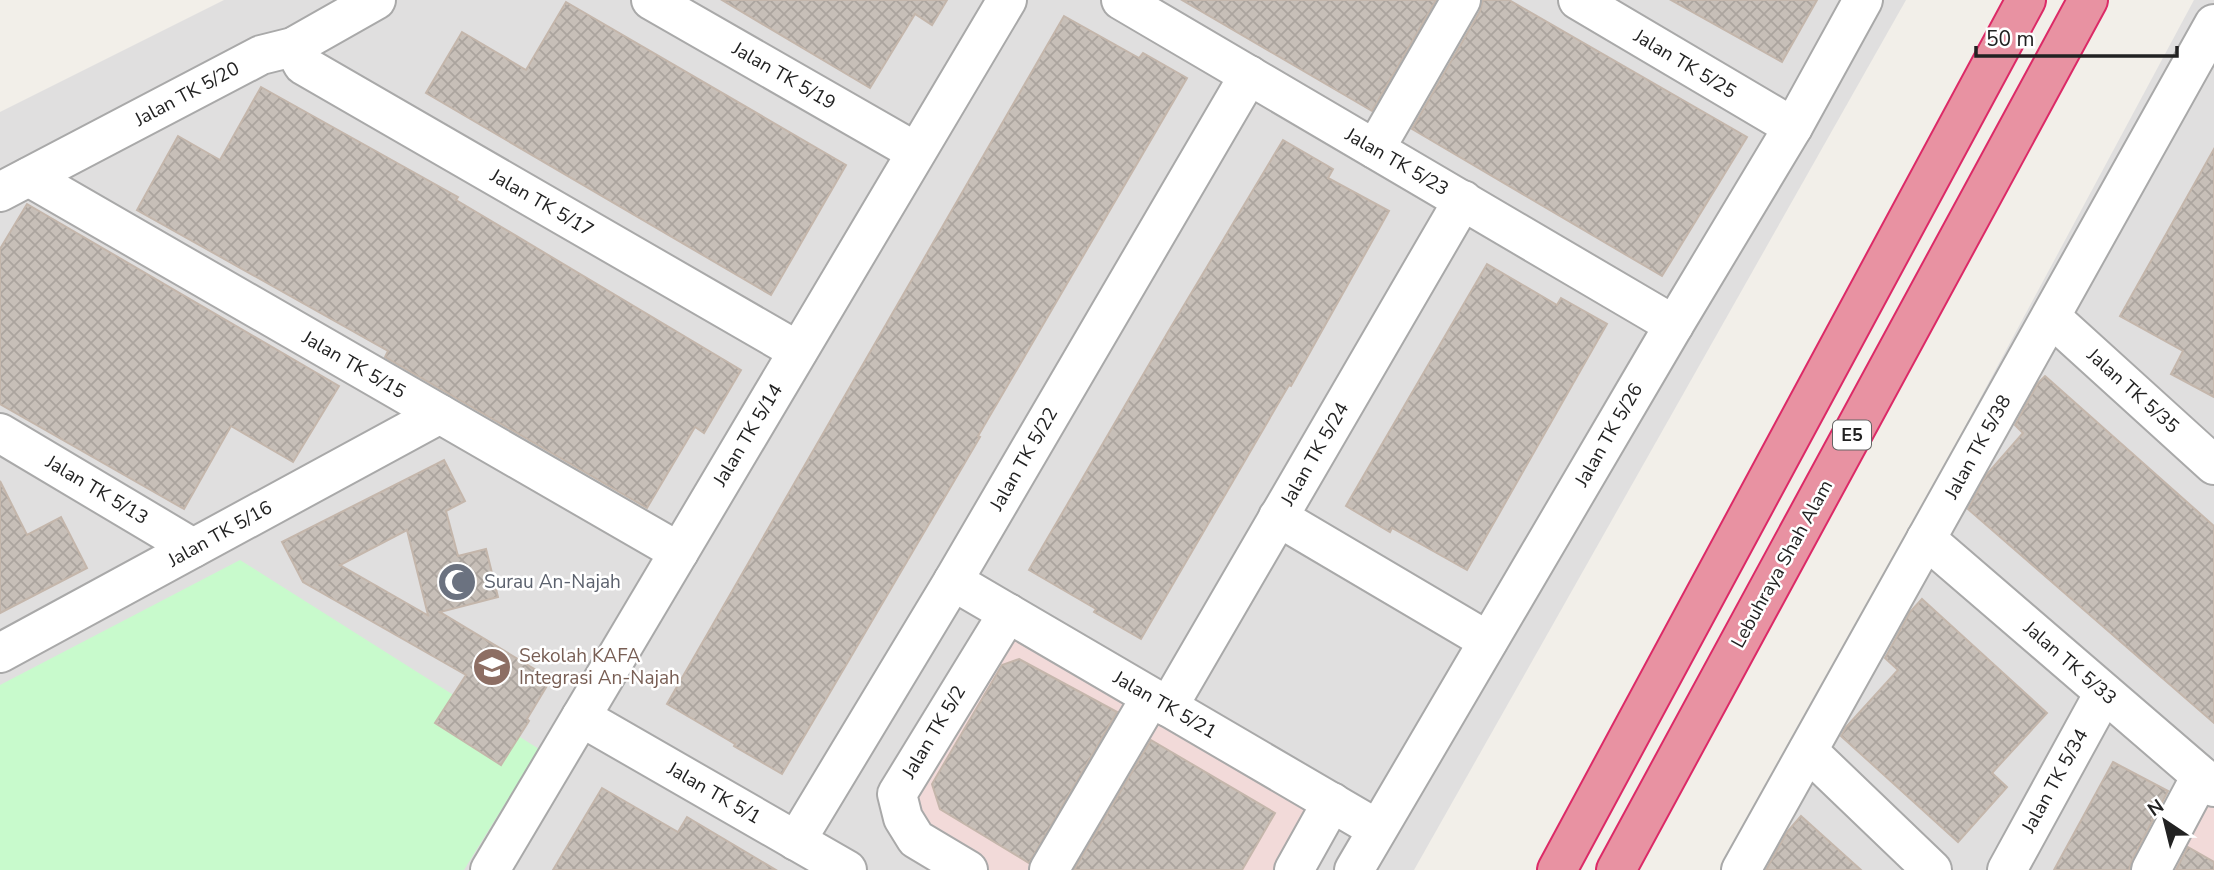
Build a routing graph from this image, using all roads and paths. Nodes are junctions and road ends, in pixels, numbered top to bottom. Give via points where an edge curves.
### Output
1 (376, 0) edge
2 (651, 0) edge
3 (1007, 0) edge
4 (1121, 0) edge
5 (1461, 0) edge
6 (1578, 0) edge
7 (1863, 0) edge
8 (2025, 0) edge
9 (2088, 0) edge
10 (2214, 24) edge
11 (293, 47) junction
12 (1249, 75) junction
13 (1793, 127) junction
14 (1375, 149) junction
15 (916, 152) junction
16 (14, 184) edge
17 (1463, 201) junction
18 (2051, 317) junction
19 (1674, 325) junction
20 (798, 351) junction
21 (440, 414) junction
22 (0, 432) edge
23 (2214, 465) edge
24 (1278, 517) junction
25 (1926, 539) junction
26 (193, 548) junction
27 (679, 552) junction
28 (953, 581) junction
29 (1008, 613) junction
30 (1488, 640) junction
31 (0, 653) edge
32 (2104, 693) junction
33 (1159, 702) junction
34 (581, 717) junction
35 (1808, 751) junction
36 (2208, 781) edge
37 (1332, 803) junction
38 (1377, 829) junction
39 (796, 841) junction
40 (490, 870) edge
41 (847, 870) edge
42 (968, 870) edge
43 (1049, 870) edge
44 (1294, 870) edge
45 (1353, 870) edge
46 (1557, 870) edge
47 (1616, 870) edge
48 (1741, 870) edge
49 (1932, 870) edge
50 (2007, 870) edge
51 (2151, 870) edge

1 - 11 street, Jalan TK 5/20
2 - 15 street, Jalan TK 5/19
3 - 15 street, Jalan TK 5/14
4 - 12 street, Jalan TK 5/23
5 - 14 street
6 - 13 street, Jalan TK 5/25
7 - 13 street, Jalan TK 5/26
8 - 46 highway
9 - 47 highway, Lebuhraya Shah Alam / E5
10 - 18 street, Jalan TK 5/38
11 - 16 street, Jalan TK 5/20 via 261,55
11 - 20 street, Jalan TK 5/17 via 303,65
12 - 14 street, Jalan TK 5/23
12 - 28 street, Jalan TK 5/22
13 - 19 street, Jalan TK 5/26
14 - 17 street, Jalan TK 5/23
15 - 20 street, Jalan TK 5/14
16 - 21 street, Jalan TK 5/15
17 - 19 street, Jalan TK 5/23
17 - 24 street, Jalan TK 5/24
18 - 23 street, Jalan TK 5/35
18 - 25 street, Jalan TK 5/38
19 - 30 street, Jalan TK 5/26
20 - 27 street, Jalan TK 5/14
21 - 26 street, Jalan TK 5/16
21 - 27 street, Jalan TK 5/15
22 - 26 street, Jalan TK 5/13
24 - 30 street
24 - 33 street, Jalan TK 5/24
25 - 32 street, Jalan TK 5/33
25 - 35 street, Jalan TK 5/38
26 - 31 street, Jalan TK 5/16
27 - 34 street, Jalan TK 5/14
28 - 29 street, Jalan TK 5/21
28 - 39 street, Jalan TK 5/22
29 - 33 street, Jalan TK 5/21
29 - 42 street, Jalan TK 5/2 via 897,794 903,818 916,839
30 - 38 street, Jalan TK 5/26
32 - 36 street, Jalan TK 5/33
32 - 50 street, Jalan TK 5/34
33 - 37 street, Jalan TK 5/21
33 - 43 street, Jalan TK 5/24
34 - 39 street, Jalan TK 5/1
34 - 40 street, Jalan TK 5/14
35 - 48 street, Jalan TK 5/38
35 - 49 street
36 - 51 street
37 - 38 street, Jalan TK 5/21
37 - 44 street
38 - 45 street, Jalan TK 5/26
39 - 41 street, Jalan TK 5/1

